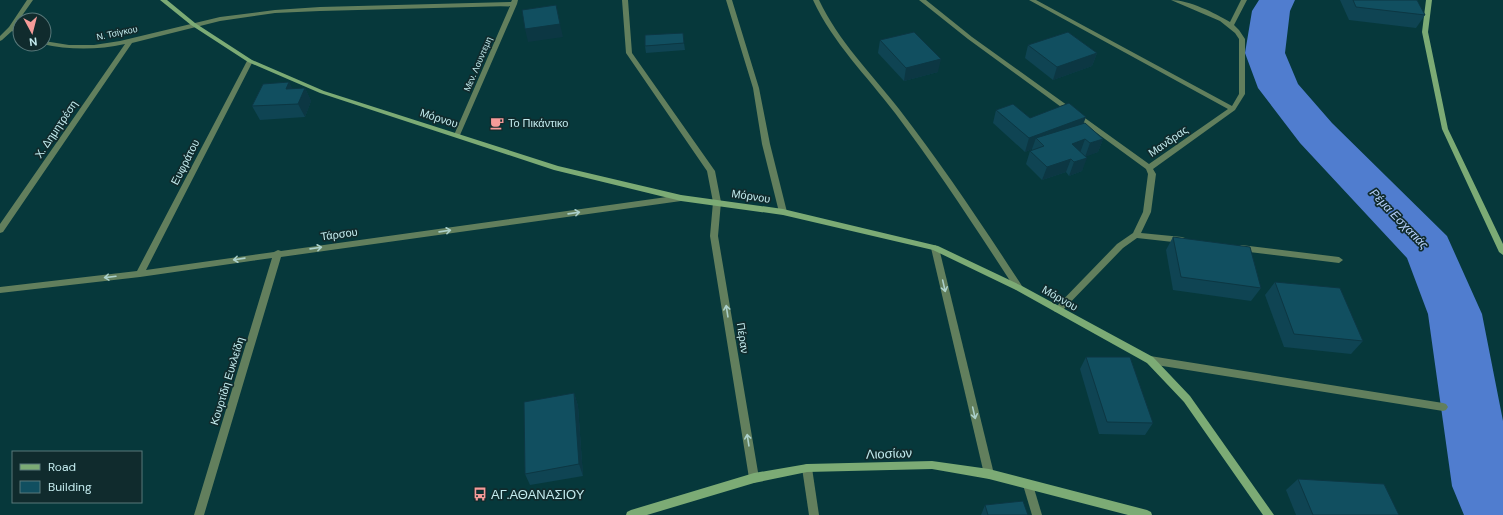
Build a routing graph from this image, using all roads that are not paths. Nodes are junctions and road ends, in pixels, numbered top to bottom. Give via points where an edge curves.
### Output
1 (30, 0) edge
2 (163, 0) edge
3 (625, 0) edge
4 (729, 0) edge
5 (816, 0) edge
6 (922, 0) edge
7 (1032, 0) edge
8 (1174, 0) edge
9 (1244, 0) edge
10 (1429, 0) edge
11 (515, 2) edge
12 (193, 24) junction
13 (1232, 24) junction
14 (0, 28) edge
15 (11, 28) junction
16 (0, 39) edge
17 (130, 41) junction
18 (52, 45) edge
19 (250, 60) junction
20 (1233, 110) junction
21 (457, 135) junction
22 (1148, 168) junction
23 (681, 198) junction
24 (717, 202) junction
25 (783, 212) junction
26 (0, 230) edge
27 (1136, 235) junction
28 (1191, 241) edge
29 (1230, 246) edge
30 (935, 248) junction
31 (1503, 252) edge
32 (278, 253) junction
33 (1339, 260) dead end
34 (140, 274) junction
35 (1019, 288) junction
36 (0, 290) edge
37 (1058, 310) junction
38 (1150, 360) junction
39 (1443, 407) dead end
40 (807, 468) junction
41 (989, 474) junction
42 (754, 478) junction
43 (1028, 485) junction
44 (199, 515) edge
45 (631, 515) edge
46 (814, 515) edge
47 (1037, 515) edge
48 (1147, 515) edge
49 (1269, 515) edge

1 - 15 street
2 - 12 street, Μόρνου
3 - 24 street, Πέραν via 629,53 710,171
4 - 25 street via 756,88 766,144
5 - 35 street via 830,27 959,195
6 - 22 street
7 - 20 street
8 - 13 street
9 - 13 street
10 - 31 street via 1425,32 1445,129
11 - 12 street, Ν. Τσίγκου via 286,10
11 - 21 street, Μεν. Λουντεμη
12 - 17 street, Ν. Τσίγκου
12 - 19 street, Μόρνου
13 - 20 street, Μανδρας via 1242,39 1242,94
14 - 15 street
15 - 16 street
17 - 18 street, Ν. Τσίγκου via 93,48
17 - 26 street, Χ. Δημητρέση
19 - 21 street, Μόρνου via 322,92
19 - 34 street, Ευφράτου
20 - 22 street, Μανδρας
21 - 23 street, Μόρνου via 557,168
22 - 27 street, Μανδρας via 1152,174 1147,212
23 - 24 street, Μόρνου
32 -> 23 street, Τάρσου
24 - 25 street, Μόρνου
42 -> 24 street, Πέραν via 714,236
25 - 30 street, Μόρνου
27 - 28 street
27 - 37 street, Μανδρας via 1120,246
29 - 33 street
30 - 35 street, Μόρνου
30 -> 41 street
32 -> 34 street, Τάρσου
32 - 44 street, Κουρτίδη Ευκλείδη
34 -> 36 street, Τάρσου
35 - 37 street, Μόρνου
37 - 38 street, Μόρνου
38 - 39 street
38 - 49 street, Μόρνου via 1187,399
40 - 41 street, Λιοσίων via 932,465
40 - 42 street, Λιοσίων
40 - 46 street
41 - 43 street, Λιοσίων
42 - 45 street, Λιοσίων
43 - 47 street
43 - 48 street, Λιοσίων

